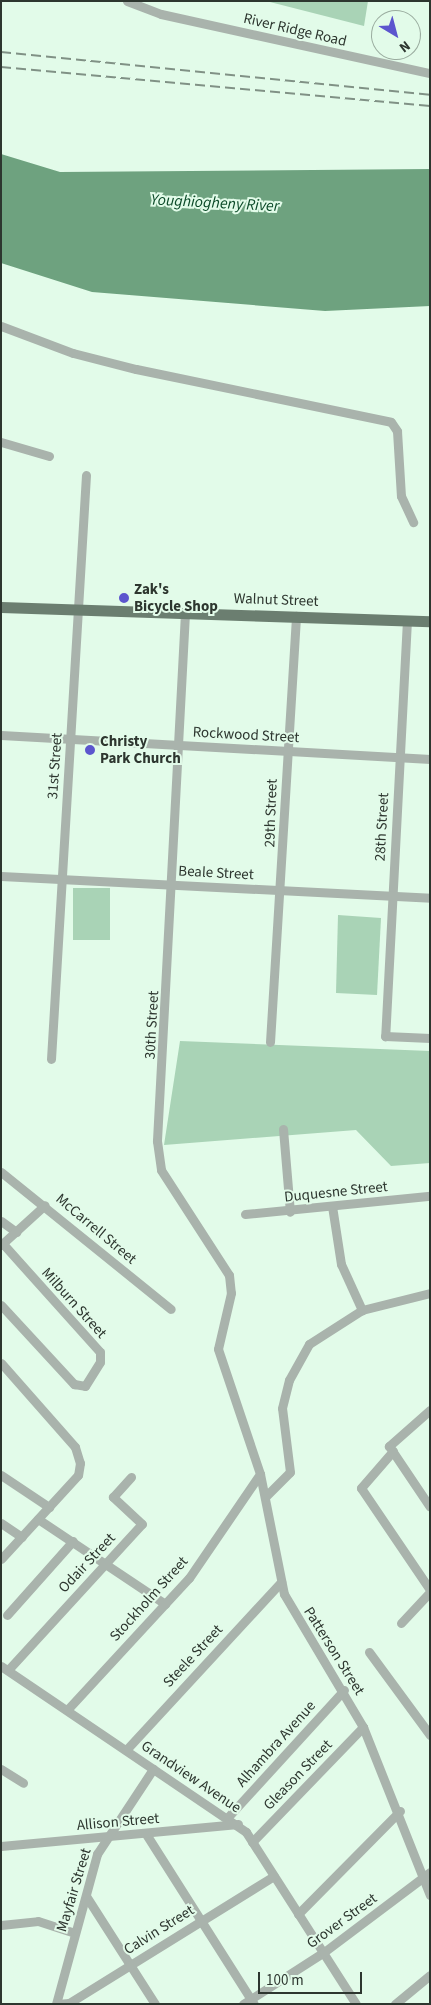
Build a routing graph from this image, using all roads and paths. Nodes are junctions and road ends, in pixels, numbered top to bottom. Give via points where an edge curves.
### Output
1 (127, 1) edge
2 (430, 73) edge
3 (1, 326) edge
4 (1, 442) edge
5 (49, 456) dead end
6 (86, 475) dead end
7 (413, 522) dead end
8 (1, 607) edge
9 (76, 611) junction
10 (185, 613) junction
11 (296, 616) junction
12 (407, 620) junction
13 (430, 620) edge
14 (1, 735) edge
15 (71, 737) junction
16 (179, 746) junction
17 (287, 750) junction
18 (400, 757) junction
19 (430, 759) edge
20 (1, 876) edge
21 (62, 878) junction
22 (173, 884) junction
23 (282, 890) junction
24 (392, 897) junction
25 (430, 898) edge
26 (430, 1038) edge
27 (270, 1042) dead end
28 (52, 1059) dead end
29 (283, 1129) dead end
30 (1, 1172) edge
31 (430, 1196) edge
32 (45, 1204) junction
33 (332, 1206) junction
34 (290, 1212) junction
35 (245, 1214) dead end
36 (1, 1221) edge
37 (16, 1232) junction
38 (2, 1244) edge
39 (430, 1293) edge
40 (1, 1305) edge
41 (171, 1309) dead end
42 (362, 1310) junction
43 (1, 1363) edge
44 (430, 1410) edge
45 (238, 1415) joint
46 (391, 1449) junction
47 (260, 1474) junction
48 (1, 1475) edge
49 (131, 1477) dead end
50 (265, 1497) junction
51 (50, 1507) junction
52 (430, 1507) edge
53 (38, 1519) junction
54 (1, 1523) edge
55 (22, 1537) junction
56 (73, 1542) junction
57 (1, 1559) edge
58 (105, 1562) junction
59 (281, 1582) junction
60 (430, 1591) edge
61 (165, 1604) junction
62 (7, 1615) dead end
63 (401, 1622) dead end
64 (369, 1652) dead end
65 (5, 1668) edge
66 (344, 1690) junction
67 (67, 1710) junction
68 (363, 1727) junction
69 (430, 1736) edge
70 (126, 1750) junction
71 (1, 1769) edge
72 (153, 1769) junction
73 (23, 1783) dead end
74 (400, 1811) junction
75 (228, 1817) junction
76 (238, 1824) junction
77 (146, 1834) junction
78 (108, 1838) junction
79 (252, 1842) junction
80 (1, 1846) edge
81 (426, 1874) edge
82 (274, 1876) junction
83 (430, 1894) edge
84 (86, 1896) junction
85 (298, 1914) junction
86 (200, 1920) junction
87 (1, 1925) edge
88 (74, 1933) junction
89 (324, 1952) junction
90 (129, 1964) junction
91 (430, 1975) edge
92 (249, 2002) edge
93 (56, 2004) edge
94 (155, 2004) edge
95 (356, 2004) edge
96 (395, 2004) edge

1 - 2 street, River Ridge Road via 161,14
3 - 7 street via 73,353 136,369 391,422 397,431 401,496
4 - 5 street
6 - 9 street, 31st Street
8 - 9 main road, Walnut Street
9 - 10 main road, Walnut Street
9 - 15 street, 31st Street
10 - 11 main road, Walnut Street
10 - 16 street, 30th Street
11 - 12 main road, Walnut Street
11 - 17 street, 29th Street
12 - 13 main road, Walnut Street
12 - 18 street, 28th Street
14 - 15 street, Rockwood Street
15 - 16 street, Rockwood Street
15 - 21 street, 31st Street
16 - 17 street, Rockwood Street
16 - 22 street, 30th Street
17 - 18 street, Rockwood Street
17 - 23 street, 29th Street
18 - 19 street, Rockwood Street
18 - 24 street, 28th Street
20 - 21 street, Beale Street
21 - 22 street, Beale Street
21 - 28 street, 31st Street
22 - 23 street, Beale Street
22 - 45 street, 30th Street via 158,1141 167,1185 229,1275 231,1293 218,1349
23 - 24 street, Beale Street
23 - 27 street, 29th Street
24 - 25 street, Beale Street
24 - 26 street, 28th Street via 385,1036
29 - 34 street
30 - 32 street, McCarrell Street
31 - 33 street, Duquesne Street
32 - 37 street
32 - 41 street, McCarrell Street
33 - 34 street, Duquesne Street
33 - 42 street via 341,1264
34 - 35 street, Duquesne Street
36 - 37 street
37 - 38 street
38 - 40 street, Milburn Street via 100,1352 100,1362 85,1386 74,1384
39 - 42 street
42 - 50 street via 321,1334 298,1361 282,1408 290,1472
43 - 51 street via 75,1447 80,1463 78,1475
44 - 46 street
45 - 47 street, Patterson Street
46 - 52 street
46 - 60 street via 361,1488
47 - 50 street, Patterson Street
47 - 61 street, Stockholm Street via 189,1578
48 - 51 street
49 - 58 street, Odair Street via 113,1496 142,1524
50 - 59 street, Patterson Street
51 - 53 street
53 - 55 street
53 - 56 street
54 - 55 street
55 - 57 street
56 - 58 street
56 - 62 street
58 - 61 street
58 - 65 street, Odair Street
59 - 66 street, Patterson Street via 290,1605
59 - 70 street, Steele Street
60 - 63 street
61 - 67 street, Stockholm Street
64 - 69 street
65 - 67 street, Grandview Avenue
66 - 68 street, Patterson Street
66 - 75 street, Alhambra Avenue
67 - 70 street, Grandview Avenue
68 - 74 street, Patterson Street
68 - 79 street, Gleason Street
70 - 72 street, Grandview Avenue
71 - 73 street
72 - 75 street, Grandview Avenue
72 - 78 street, Mayfair Street
74 - 81 street, Patterson Street
74 - 85 street
75 - 76 street, Grandview Avenue
76 - 77 street, Allison Street
76 - 79 street, Grandview Avenue
77 - 78 street, Allison Street
77 - 86 street
78 - 80 street, Allison Street
78 - 84 street, Mayfair Street via 97,1854
79 - 82 street, Grandview Avenue
81 - 83 street, Patterson Street
81 - 89 street, Grover Street
82 - 85 street, Grandview Avenue
82 - 86 street, Calvin Street
84 - 88 street, Mayfair Street
84 - 90 street
85 - 89 street, Grandview Avenue
86 - 90 street, Calvin Street
86 - 92 street
87 - 88 street via 38,1921
88 - 93 street, Mayfair Street
89 - 92 street, Grover Street
89 - 95 street, Grandview Avenue
90 - 93 street, Calvin Street via 69,2004
90 - 94 street
91 - 96 street

